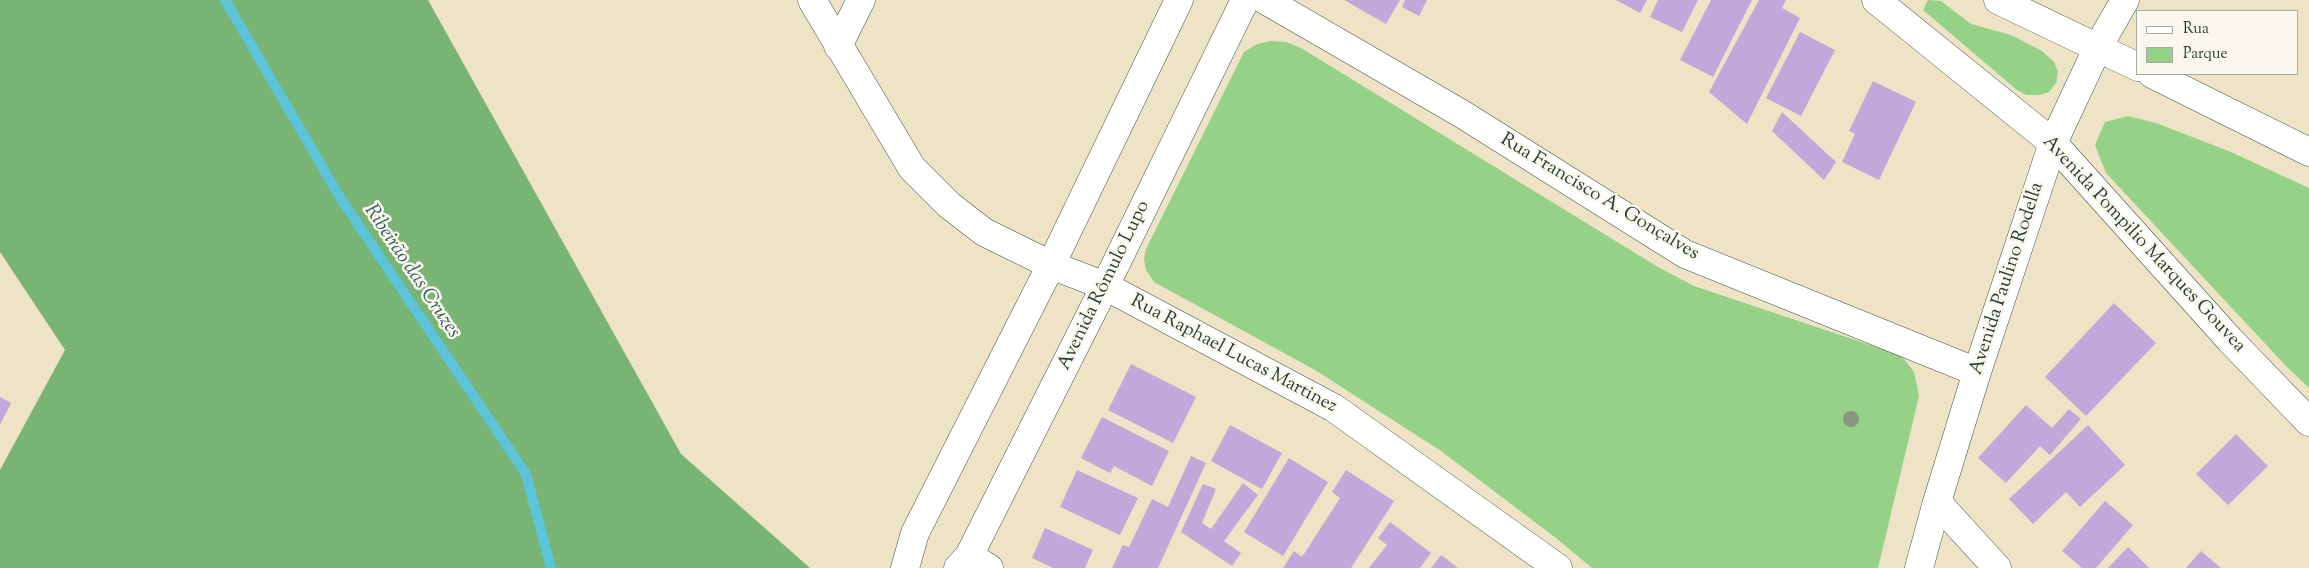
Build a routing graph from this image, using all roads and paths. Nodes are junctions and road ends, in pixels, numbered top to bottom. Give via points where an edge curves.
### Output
1 (812, 0) edge
2 (861, 0) edge
3 (1179, 0) edge
4 (1245, 0) edge
5 (1265, 0) edge
6 (1876, 0) edge
7 (1998, 0) edge
8 (2125, 0) edge
9 (838, 46) junction
10 (2098, 47) junction
11 (2136, 66) edge
12 (2154, 75) edge
13 (2053, 143) junction
14 (2309, 152) edge
15 (1051, 265) junction
16 (1105, 286) junction
17 (1977, 372) junction
18 (2309, 422) edge
19 (1937, 502) junction
20 (972, 564) edge
21 (905, 568) edge
22 (1558, 568) edge
23 (1919, 568) edge
24 (1997, 568) edge

1 - 9 street, Rua Raphael Lucas Martinez
2 - 9 street
3 - 15 street
4 - 16 street, Avenida Rômulo Lupo
5 - 17 street, Rua Francisco A. Gonçalves via 1462,114 1685,254
6 - 13 street, Avenida Pompilio Marques Gouvea
7 - 10 street
8 - 10 street, Avenida Paulino Rodella
9 - 15 street, Rua Raphael Lucas Martinez via 912,168 949,205 984,232
10 - 11 street
10 - 13 street, Avenida Paulino Rodella
12 - 14 street
13 - 17 street, Avenida Paulino Rodella
13 - 18 street, Avenida Pompilio Marques Gouvea via 2230,340
15 - 16 street, Rua Raphael Lucas Martinez
15 - 21 street via 914,534
16 - 20 street, Avenida Rômulo Lupo
16 - 22 street, Rua Raphael Lucas Martinez via 1334,408
17 - 19 street, Avenida Paulino Rodella
19 - 23 street, Avenida Paulino Rodella
19 - 24 street

